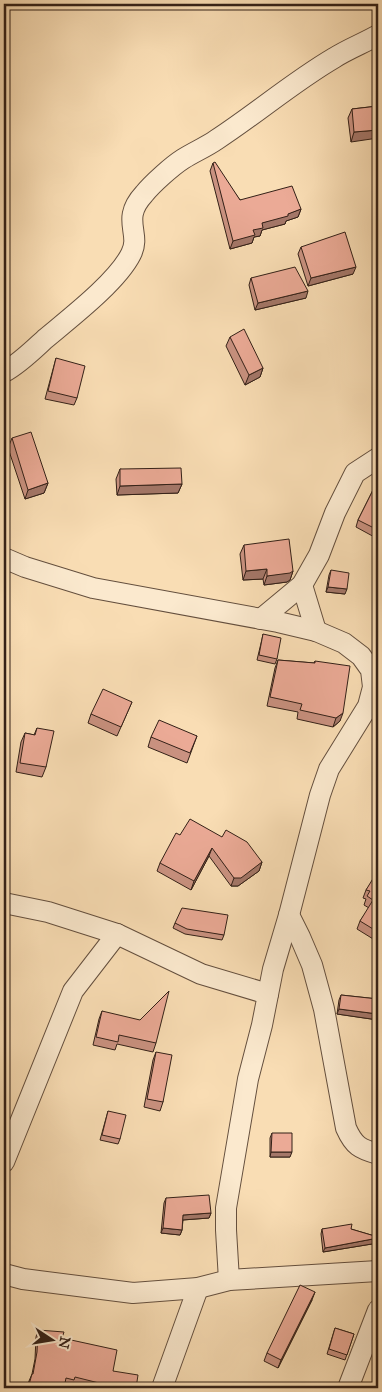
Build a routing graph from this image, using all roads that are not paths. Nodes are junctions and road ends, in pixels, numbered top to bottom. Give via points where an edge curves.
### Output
1 (378, 35) edge
2 (4, 372) edge
3 (378, 458) edge
4 (4, 558) edge
5 (302, 585) junction
6 (261, 619) junction
7 (316, 631) junction
8 (4, 903) edge
9 (289, 915) junction
10 (117, 934) junction
11 (268, 994) junction
12 (378, 1154) edge
13 (4, 1162) edge
14 (378, 1271) edge
15 (4, 1274) edge
16 (229, 1280) junction
17 (198, 1288) junction
18 (378, 1310) edge
19 (162, 1388) edge
20 (348, 1388) edge

1 - 2 street via 335,57 215,141 181,160 143,194 130,219 134,242 132,253 122,268 63,324
3 - 5 street via 355,473 319,555
4 - 6 street via 93,588
5 - 6 street
5 - 7 street
6 - 7 street
7 - 9 street via 344,643 360,656 371,670 373,688 368,706 330,769 320,795
8 - 10 street via 48,912
9 - 11 street
9 - 12 street via 312,965 324,1009 346,1128 352,1142
10 - 11 street via 201,974
10 - 13 street via 73,991
11 - 16 street via 248,1079 226,1208
14 - 16 street
15 - 17 street via 133,1293
16 - 17 street
17 - 19 street
18 - 20 street

